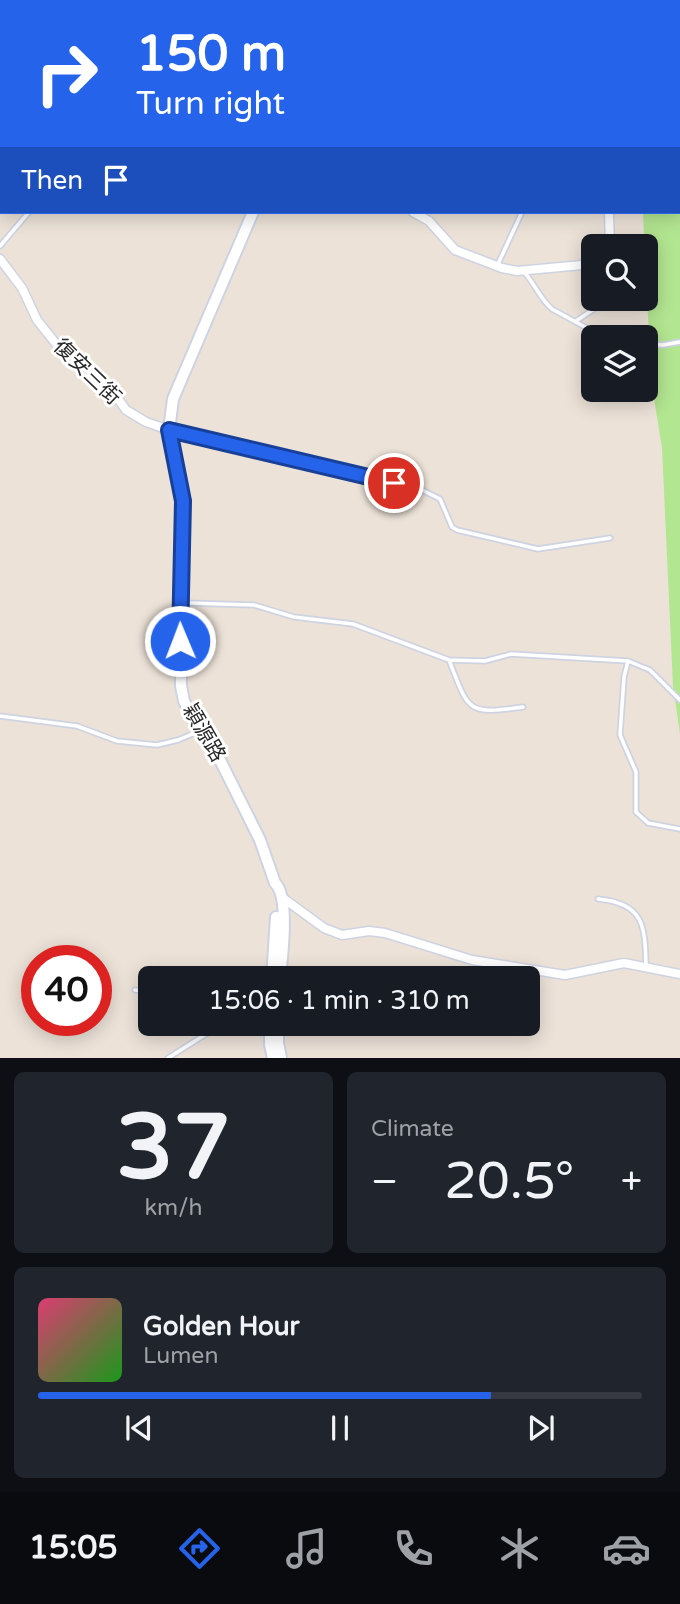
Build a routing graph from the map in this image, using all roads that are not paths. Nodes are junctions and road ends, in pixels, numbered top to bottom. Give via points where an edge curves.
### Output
1 (27, 214) edge
2 (252, 214) edge
3 (417, 214) edge
4 (521, 214) edge
5 (609, 214) edge
6 (610, 234) edge
7 (0, 246) edge
8 (0, 259) edge
9 (497, 265) junction
10 (581, 265) edge
11 (523, 270) junction
12 (591, 311) edge
13 (576, 321) junction
14 (583, 325) edge
15 (680, 342) edge
16 (658, 345) edge
17 (169, 430) junction
18 (610, 538) dead end
19 (180, 597) junction
20 (449, 660) junction
21 (628, 661) junction
22 (680, 700) edge
23 (523, 708) dead end
24 (0, 716) edge
25 (199, 731) junction
26 (680, 830) edge
27 (275, 883) junction
28 (282, 898) junction
29 (598, 899) dead end
30 (272, 966) edge
31 (280, 966) edge
32 (646, 968) junction
33 (680, 975) edge
34 (135, 990) dead end
35 (138, 990) edge
36 (203, 1036) edge
37 (271, 1036) edge
38 (278, 1036) edge
39 (168, 1058) edge
40 (273, 1058) edge
41 (281, 1058) edge

1 - 7 lane
2 - 17 street, 穎源路 via 173,399
3 - 9 street via 455,250
4 - 9 lane
5 - 6 street
8 - 17 street, 復安三街 via 57,345 81,361 126,410
9 - 11 street
10 - 11 street
11 - 13 lane via 545,303
12 - 13 lane
13 - 14 lane
15 - 16 lane
17 - 18 lane via 419,489 440,499 457,530 538,549
17 - 19 street, 穎源路 via 183,501
19 - 20 lane via 188,603 254,605 294,617 353,624
19 - 25 street, 穎源路 via 181,686
20 - 21 lane via 485,661 511,654
20 - 23 lane via 471,707 489,712
21 - 22 lane via 650,670
21 - 26 lane via 620,735 636,772 636,812 648,822
24 - 25 lane via 78,726 117,741 157,745
25 - 27 street, 穎源路 via 217,754 260,840
27 - 28 street, 穎源路
27 - 30 street
28 - 31 street
28 - 32 street via 324,928 342,934 385,933 472,960 565,975 624,963
29 - 32 lane via 630,906 646,938
32 - 33 street
34 - 35 lane
36 - 39 lane
37 - 40 street
38 - 41 street

